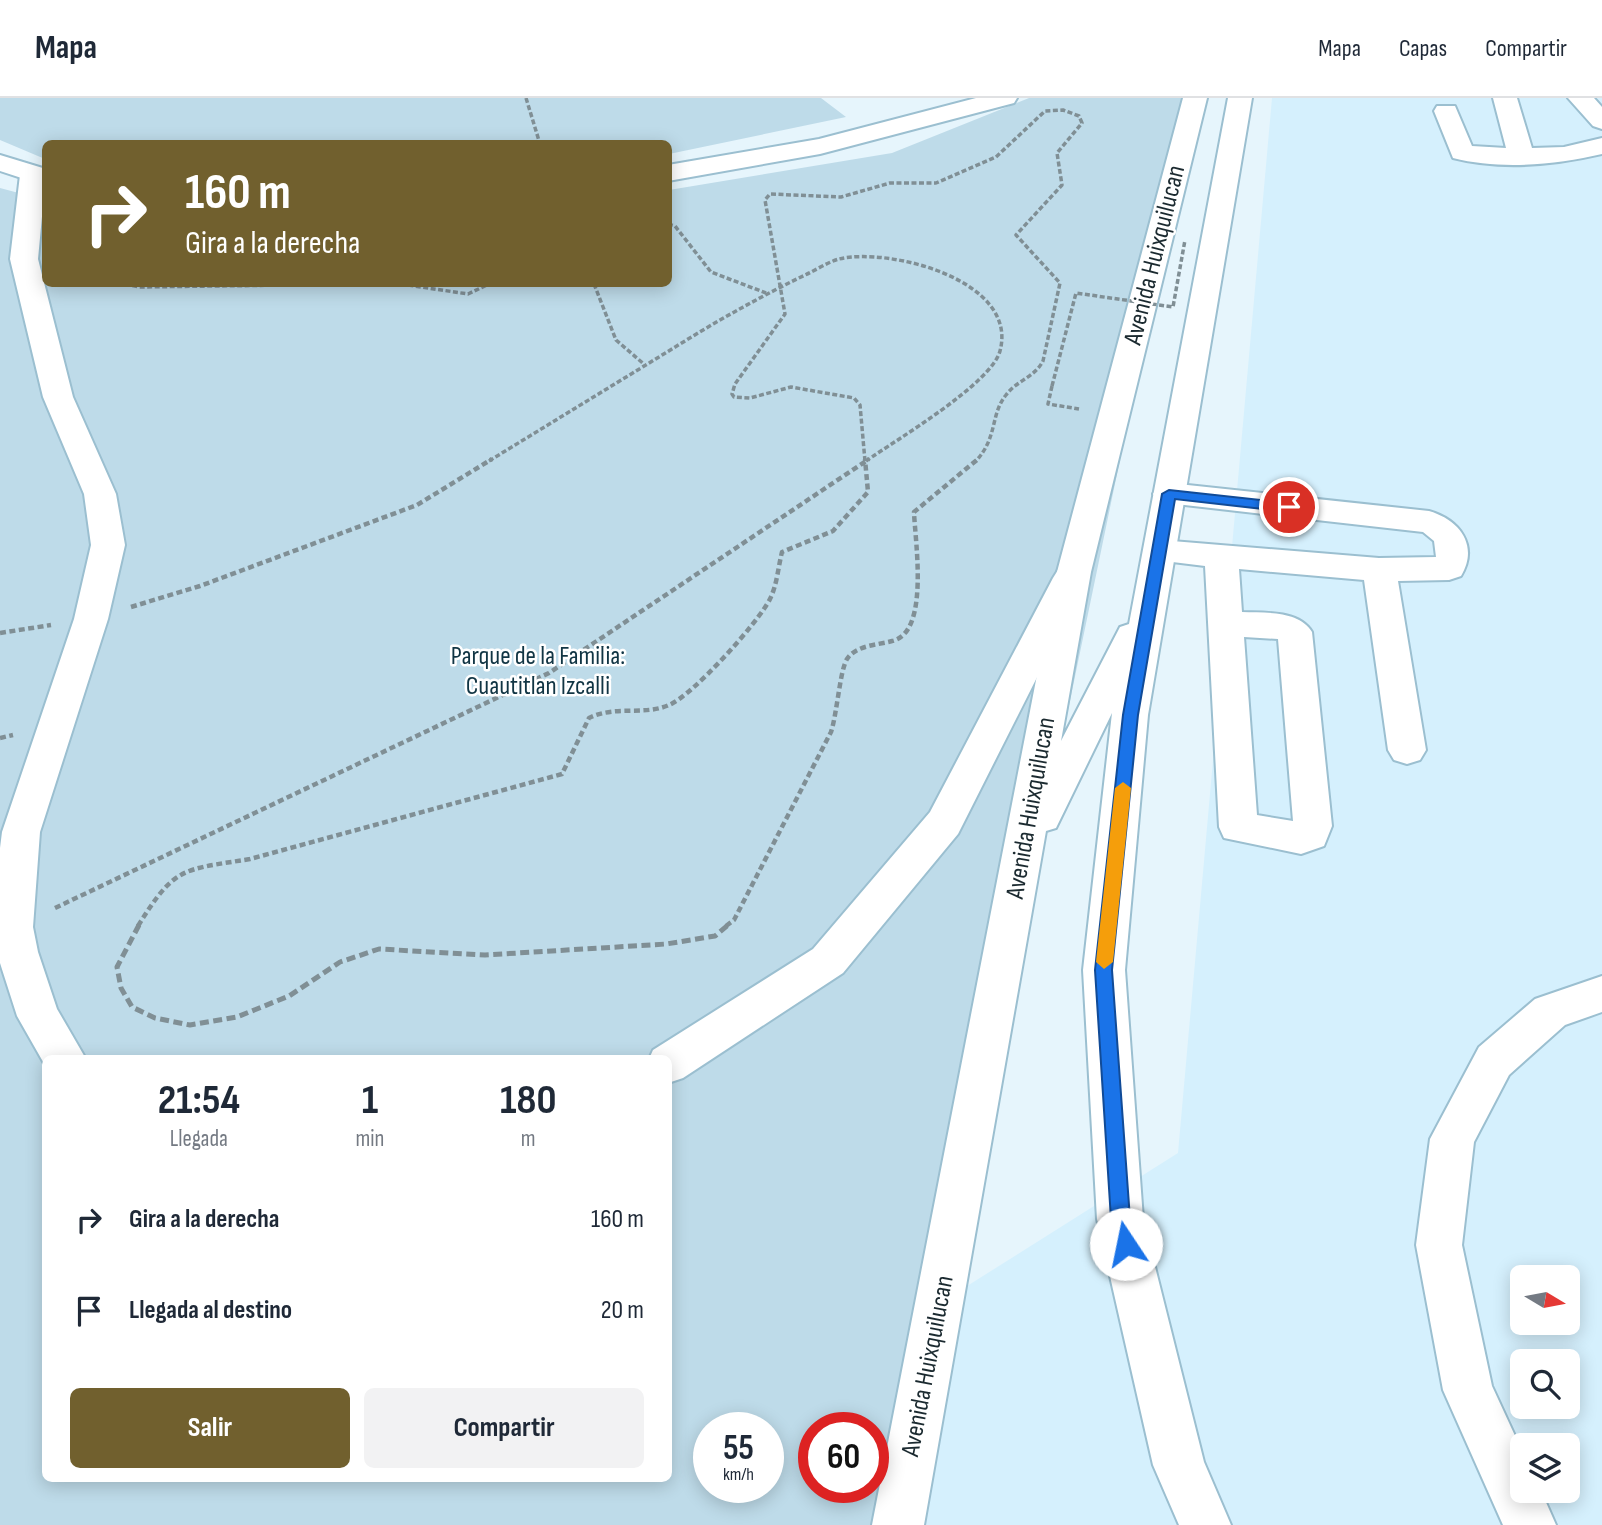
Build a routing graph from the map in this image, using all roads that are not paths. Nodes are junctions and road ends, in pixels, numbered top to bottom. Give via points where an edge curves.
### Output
1 (935, 98) edge
2 (1005, 98) edge
3 (1195, 98) edge
4 (1240, 98) edge
5 (1505, 98) edge
6 (1580, 98) edge
7 (1446, 111) dead end
8 (1602, 121) edge
9 (820, 146) junction
10 (1602, 146) edge
11 (1521, 156) junction
12 (0, 163) edge
13 (672, 172) edge
14 (39, 176) edge
15 (1169, 494) junction
16 (1160, 551) junction
17 (1222, 557) junction
18 (1379, 570) junction
19 (1074, 572) junction
20 (1152, 596) junction
21 (1227, 623) junction
22 (1407, 750) dead end
23 (1023, 857) junction
24 (1602, 994) edge
25 (62, 1055) edge
26 (672, 1060) edge
27 (898, 1525) edge
28 (1205, 1525) edge
29 (1530, 1525) edge

1 - 9 main road
2 - 9 main road
3 - 19 main road, Avenida Huixquilucan
4 - 15 main road
5 - 11 main road
6 - 8 main road
7 - 11 main road via 1462,153
9 - 13 main road
10 - 11 main road via 1564,155
12 - 14 main road
14 - 25 main road via 24,259 58,397 100,494 108,545 91,619 22,832 13,928 38,1016
15 - 16 main road
15 - 18 main road via 1429,522 1443,526 1449,535 1453,561 1449,568
16 - 17 main road
16 - 20 main road
17 - 18 main road
17 - 21 main road
18 - 22 main road
19 - 23 main road, Avenida Huixquilucan
19 - 26 main road via 944,823 828,961
20 - 23 main road
20 - 28 main road via 1130,715 1104,970 1120,1219 1179,1465
21 - 21 main road via 1296,632 1313,826 1310,835 1301,838 1238,827
23 - 27 main road, Avenida Huixquilucan
24 - 29 main road via 1550,1013 1494,1061 1452,1139 1438,1245 1468,1390

